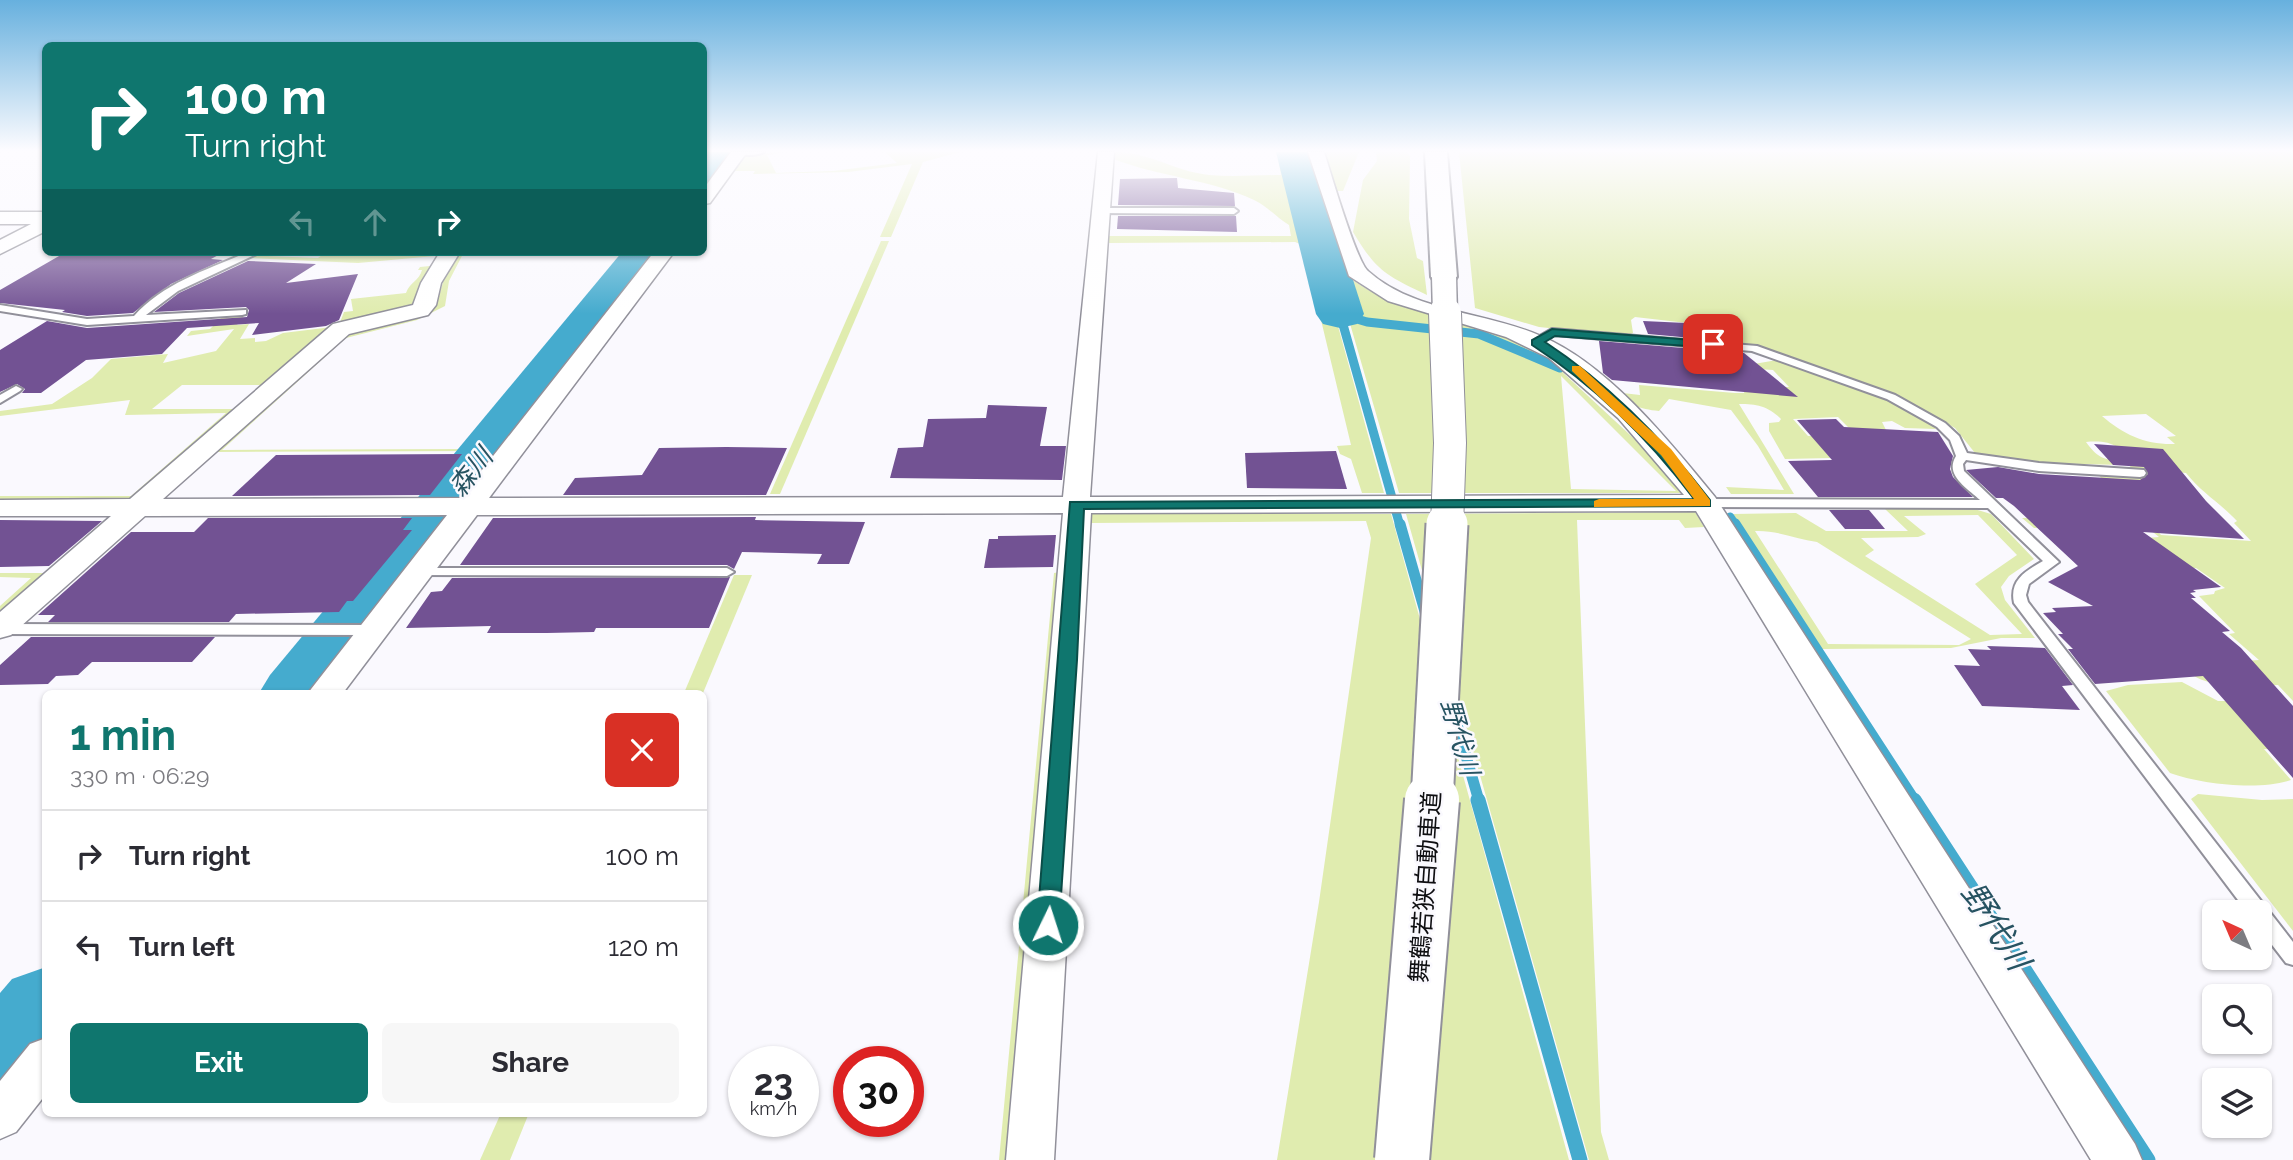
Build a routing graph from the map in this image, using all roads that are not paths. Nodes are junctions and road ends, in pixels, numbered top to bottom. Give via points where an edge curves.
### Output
1 (1101, 206) edge
2 (1334, 206) edge
3 (1439, 206) edge
4 (1101, 211) junction
5 (1234, 211) dead end
6 (0, 218) edge
7 (42, 224) edge
8 (42, 225) edge
9 (0, 248) edge
10 (247, 256) edge
11 (448, 256) edge
12 (661, 256) edge
13 (0, 308) edge
14 (242, 312) dead end
15 (137, 318) junction
16 (1536, 342) junction
17 (16, 389) dead end
18 (0, 400) edge
19 (1962, 456) junction
20 (2140, 473) dead end
21 (1705, 503) junction
22 (1991, 504) junction
23 (1076, 505) junction
24 (453, 506) junction
25 (0, 508) edge
26 (141, 508) junction
27 (419, 572) junction
28 (727, 572) dead end
29 (0, 628) edge
30 (367, 630) junction
31 (327, 690) edge
32 (2250, 900) edge
33 (2272, 929) edge
34 (2293, 957) edge
35 (42, 1063) edge
36 (0, 1117) edge
37 (1030, 1160) edge
38 (1402, 1160) edge
39 (2118, 1160) edge

1 - 4 street
2 - 16 street via 1356,271 1367,281 1401,298
3 - 38 highway, 舞鶴若狭自動車道, bridge via 1450,443 1427,888
4 - 5 lane
4 - 23 street
6 - 7 street
8 - 9 street
10 - 15 lane via 168,292
11 - 26 street via 420,310 341,329
12 - 24 street
13 - 15 lane via 87,322
14 - 15 lane
16 - 19 lane via 1552,332 1753,348 1891,397 1941,425 1955,439
16 - 21 street via 1574,366 1639,426 1666,452
17 - 18 lane
19 - 20 lane via 2039,467
19 - 22 lane via 1958,472
21 - 22 lane
21 - 23 street
21 - 39 street
22 - 32 lane via 2052,562 2020,584 2021,603
23 - 24 street
23 - 37 street via 1069,660
24 - 26 street
24 - 27 street
25 - 26 street
26 - 29 street
27 - 28 lane
27 - 30 street
29 - 30 lane
30 - 31 street
33 - 34 lane
35 - 36 street

